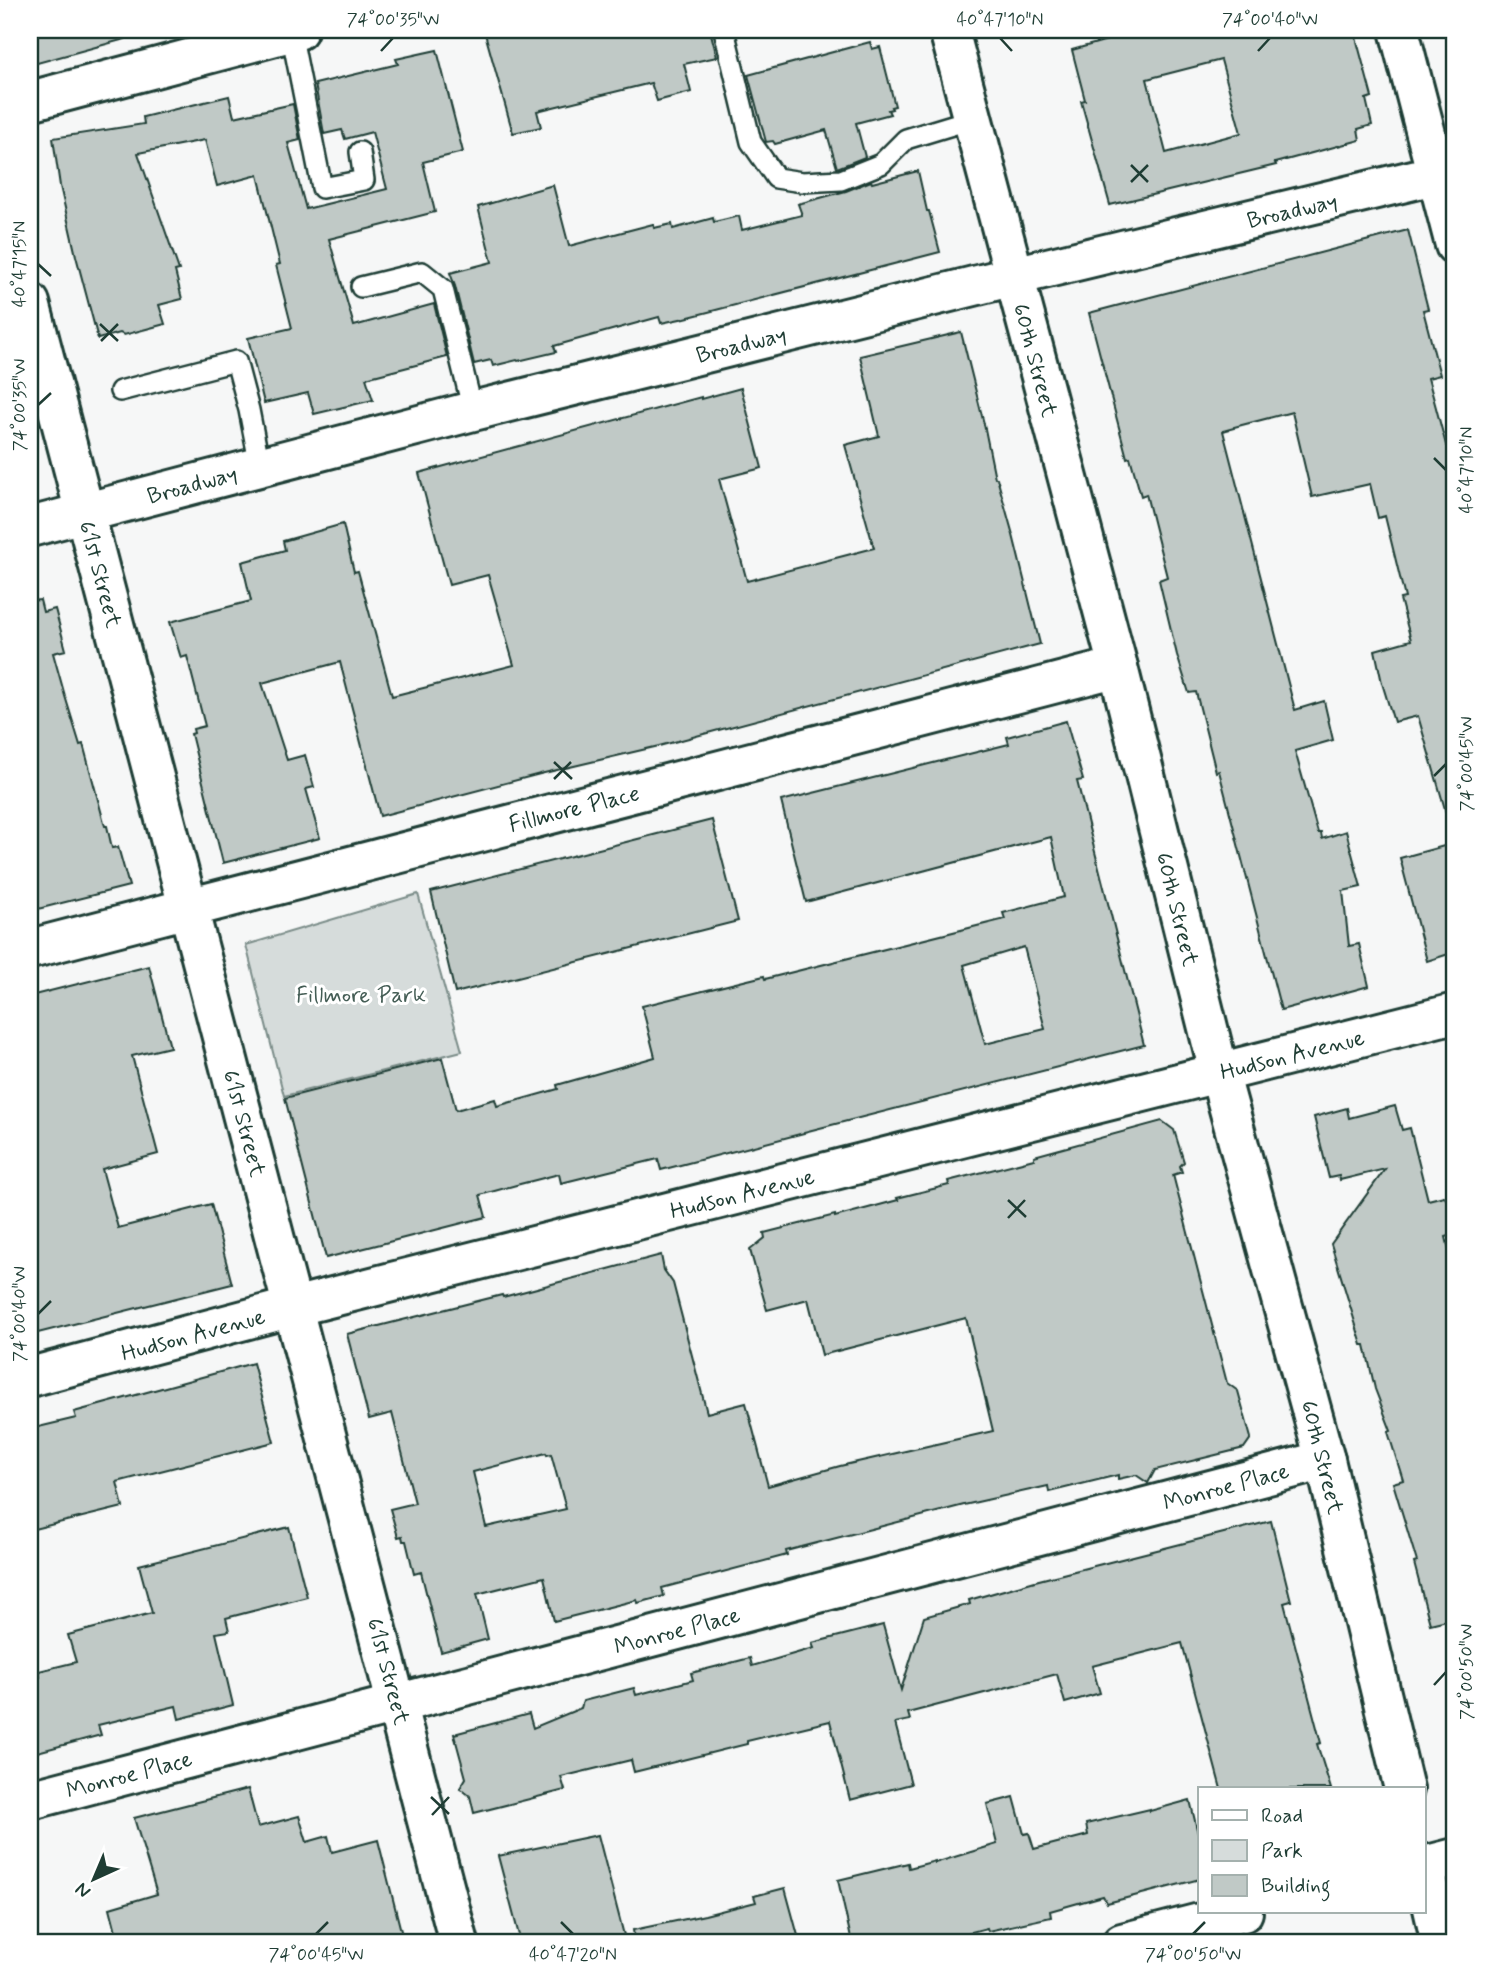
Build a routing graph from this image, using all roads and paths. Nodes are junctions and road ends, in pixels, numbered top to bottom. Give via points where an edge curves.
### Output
1 (724, 30) edge
2 (949, 30) edge
3 (1399, 30) edge
4 (295, 31) edge
5 (30, 101) edge
6 (972, 119) junction
7 (360, 152) dead end
8 (1446, 173) edge
9 (1455, 245) edge
10 (1014, 276) junction
11 (361, 287) dead end
12 (30, 303) edge
13 (120, 391) dead end
14 (473, 411) junction
15 (260, 467) junction
16 (85, 512) junction
17 (30, 527) edge
18 (1118, 667) junction
19 (188, 908) junction
20 (30, 949) edge
21 (1455, 1013) edge
22 (1219, 1072) junction
23 (293, 1307) junction
24 (30, 1377) edge
25 (1325, 1460) junction
26 (397, 1704) junction
27 (1404, 1787) edge
28 (30, 1801) edge
29 (1455, 1858) edge
30 (1426, 1867) edge
31 (1426, 1877) edge
32 (1239, 1913) edge
33 (459, 1943) edge
34 (1122, 1943) edge
35 (1441, 1943) edge

1 - 6 lane via 751,142 776,177 802,182 841,180 881,164 906,139
2 - 6 street, 60th Street
3 - 8 street
4 - 5 street
4 - 7 lane via 322,188 364,180
6 - 10 street, 60th Street
8 - 9 street
8 - 10 street, Broadway
10 - 14 street, Broadway
10 - 18 street, 60th Street
11 - 14 lane via 422,272 443,289
12 - 16 street, 61st Street
13 - 15 lane via 236,360
14 - 15 street, Broadway
15 - 16 street, Broadway
16 - 17 street, Broadway
16 - 19 street, 61st Street
18 - 19 street, Fillmore Place
18 - 22 street, 60th Street
19 - 20 street, Fillmore Place
19 - 23 street, 61st Street
21 - 22 street, Hudson Avenue
22 - 23 street, Hudson Avenue
22 - 25 street, 60th Street
23 - 24 street, Hudson Avenue
23 - 26 street, 61st Street
25 - 26 street, Monroe Place
25 - 27 street, 60th Street
26 - 28 street, Monroe Place
26 - 33 street, 61st Street
29 - 30 street
31 - 35 street
32 - 34 street

